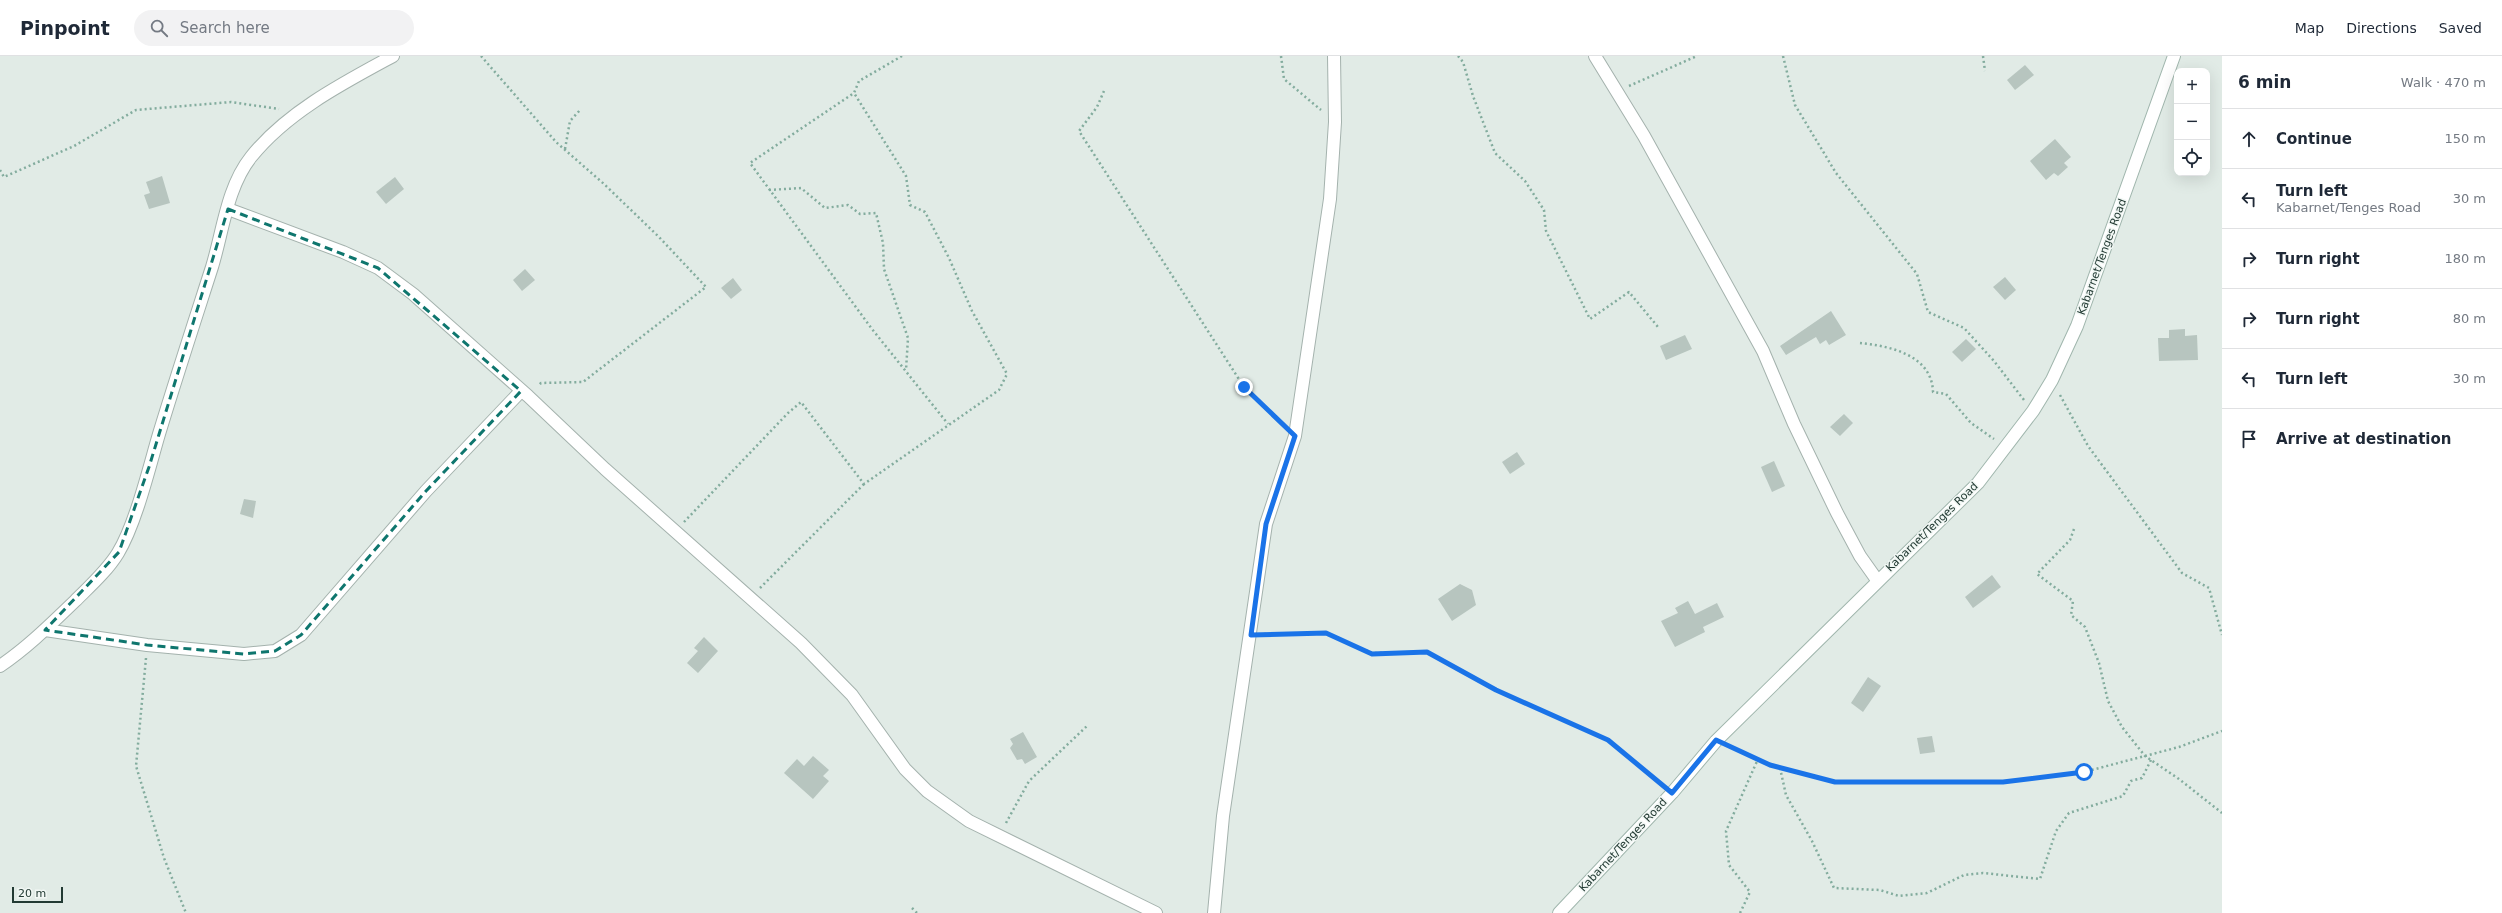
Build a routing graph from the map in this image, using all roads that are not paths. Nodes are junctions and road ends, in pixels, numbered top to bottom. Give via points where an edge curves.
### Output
1 (393, 56) edge
2 (1334, 56) edge
3 (1595, 56) edge
4 (2174, 56) edge
5 (228, 210) junction
6 (524, 394) junction
7 (1877, 580) junction
8 (45, 630) junction
9 (0, 666) edge
10 (1156, 913) edge
11 (1214, 913) edge
12 (1559, 913) edge

1 - 5 street via 301,112 278,129 250,158 231,191
2 - 11 street via 1335,122 1330,199 1295,436 1266,524 1223,816
3 - 7 street via 1644,136 1763,351 1836,513
4 - 7 street, Kabarnet/Tenges Road via 2077,326 2052,380 2006,448 1973,488
5 - 6 street via 343,252 378,268 413,294
5 - 8 street via 149,467 118,552 88,588
6 - 8 street via 426,491 301,636 275,651 244,654 147,645
6 - 10 street via 801,643 852,695 905,769 927,792 958,814 998,836
7 - 12 street, Kabarnet/Tenges Road via 1716,740 1672,793
8 - 9 street via 24,650

